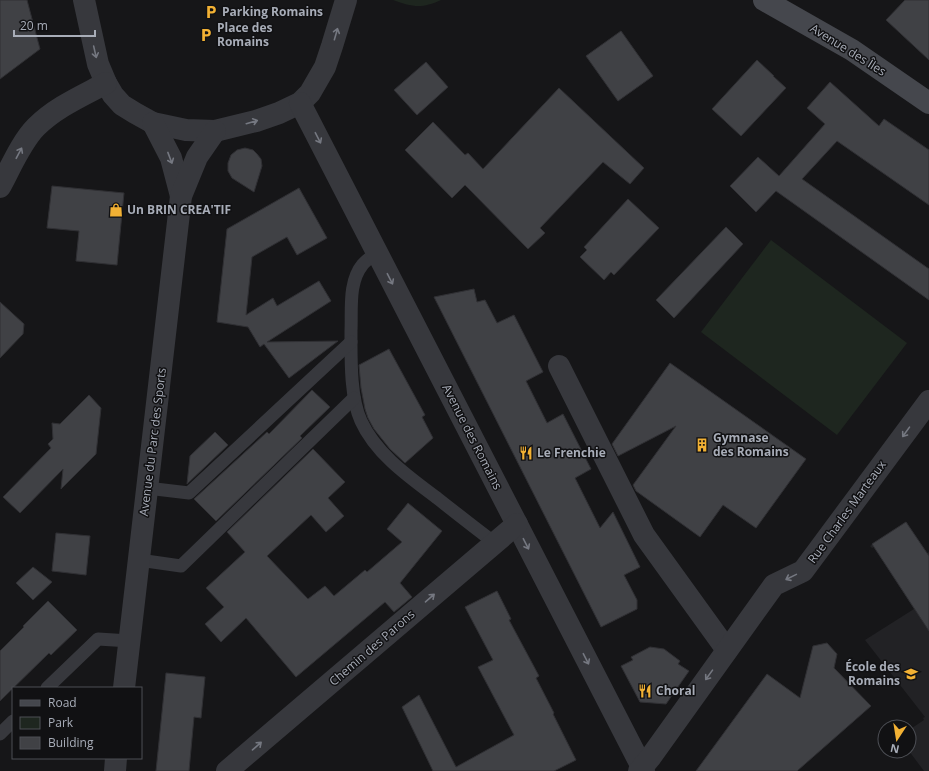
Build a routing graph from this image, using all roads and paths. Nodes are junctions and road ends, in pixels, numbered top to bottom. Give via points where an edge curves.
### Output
1 (84, 0) edge
2 (346, 0) edge
3 (764, 0) edge
4 (106, 83) junction
5 (300, 103) junction
6 (929, 103) edge
7 (153, 123) junction
8 (214, 131) junction
9 (0, 187) edge
10 (181, 196) junction
11 (376, 252) junction
12 (351, 342) junction
13 (559, 366) dead end
14 (354, 398) junction
15 (929, 401) edge
16 (147, 488) junction
17 (516, 524) junction
18 (495, 543) junction
19 (139, 560) junction
20 (130, 641) junction
21 (727, 650) junction
22 (48, 687) edge
23 (124, 687) edge
24 (12, 722) edge
25 (0, 734) edge
26 (116, 759) edge
27 (642, 770) edge
28 (115, 771) edge
29 (227, 771) edge

1 -> 4 street via 98,64
5 -> 2 street via 310,93 325,67
3 - 6 street, Avenue des Îles via 852,50
4 - 7 street via 122,105
9 -> 4 street via 24,142 36,127 61,106
8 -> 5 street via 274,115
5 -> 11 street, Avenue des Romains
7 - 8 street via 186,130
7 -> 10 street, Avenue du Parc des Sports via 171,158
8 - 10 street, Avenue du Parc des Sports via 197,156
10 - 16 street, Avenue du Parc des Sports
11 - 12 lane via 363,264 354,280
11 -> 17 street, Avenue des Romains
12 - 14 lane
12 - 16 lane via 189,493
13 - 21 street via 644,535
14 - 18 lane via 360,420 379,449 422,487
14 - 19 lane via 181,566
15 -> 21 street, Rue Charles Marteaux via 804,571 774,585
16 - 19 street, Avenue du Parc des Sports
17 - 18 street, Chemin des Parons
17 -> 27 street, Avenue des Romains
29 -> 18 street, Chemin des Parons
19 - 20 street, Avenue du Parc des Sports
20 - 22 lane via 98,639
20 - 23 street, Avenue du Parc des Sports
21 -> 27 street, Rue Charles Marteaux
24 - 25 lane
26 - 28 street

